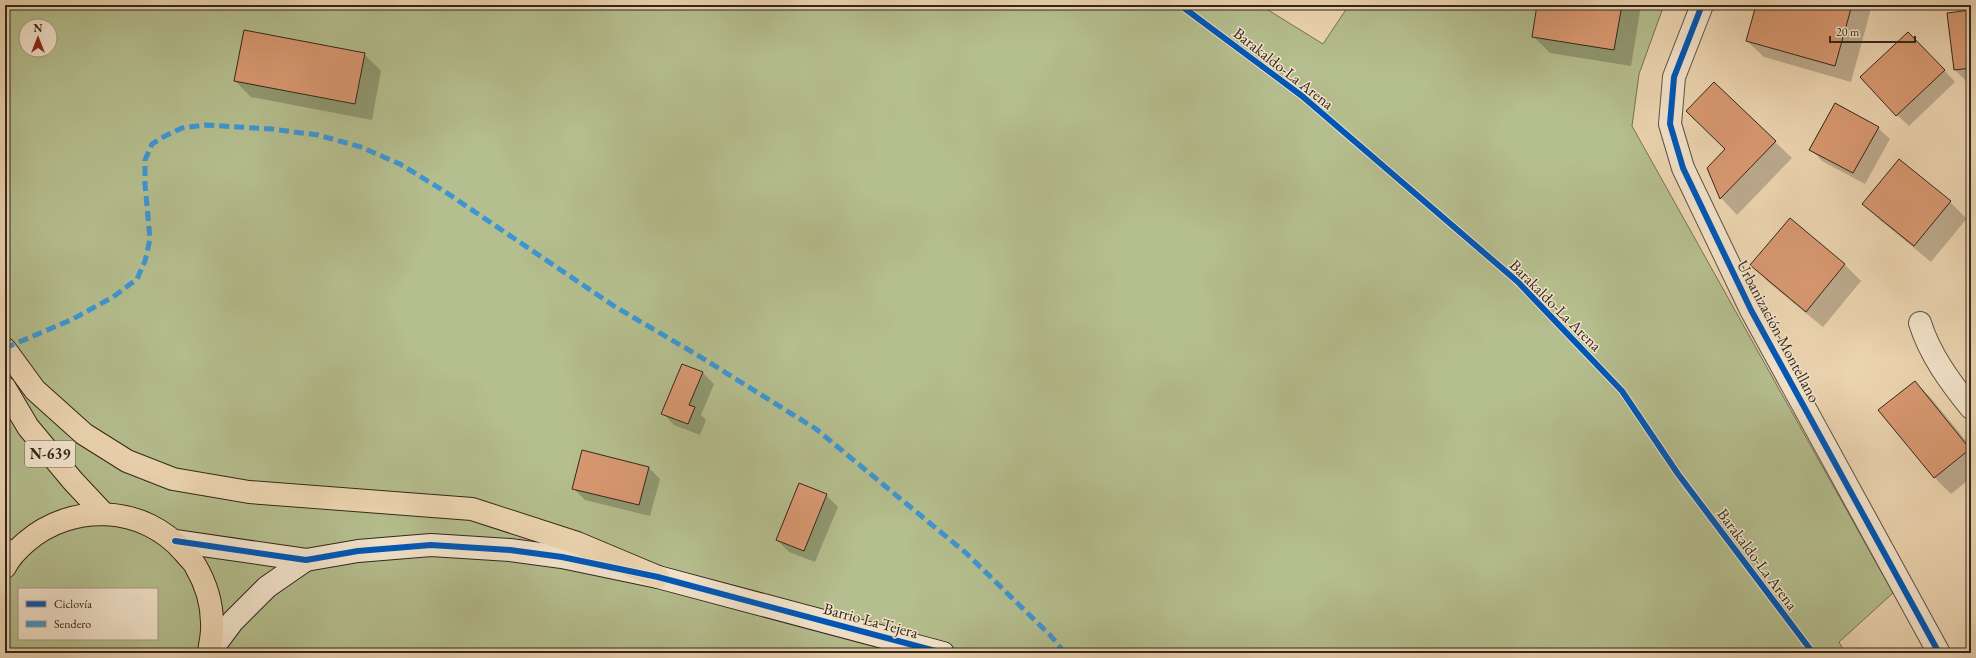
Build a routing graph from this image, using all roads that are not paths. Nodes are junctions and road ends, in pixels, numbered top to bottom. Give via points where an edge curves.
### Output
1 (1702, 5) edge
2 (1920, 323) dead end
3 (5, 349) edge
4 (5, 388) edge
5 (1971, 408) edge
6 (103, 513) junction
7 (175, 541) junction
8 (6, 560) edge
9 (306, 560) junction
10 (658, 578) junction
11 (209, 653) edge
12 (943, 653) edge
13 (1939, 653) edge

1 - 13 street, Urbanización Montellano via 1674,77 1670,124 1683,168 1751,310
2 - 5 street via 1927,343 1955,388
3 - 10 main road via 35,390 84,434 127,461 172,479 249,492 472,510 577,542
4 - 6 main road, N-639 via 28,427
6 - 7 main road via 129,517 153,526
6 - 8 main road via 66,518 49,526
7 - 9 street
7 - 11 main road via 195,565 208,593 212,623
9 - 10 street, Barrio La Tejera via 401,547 472,546 562,557
9 - 11 street via 267,587 237,616
10 - 12 street, Barrio La Tejera

